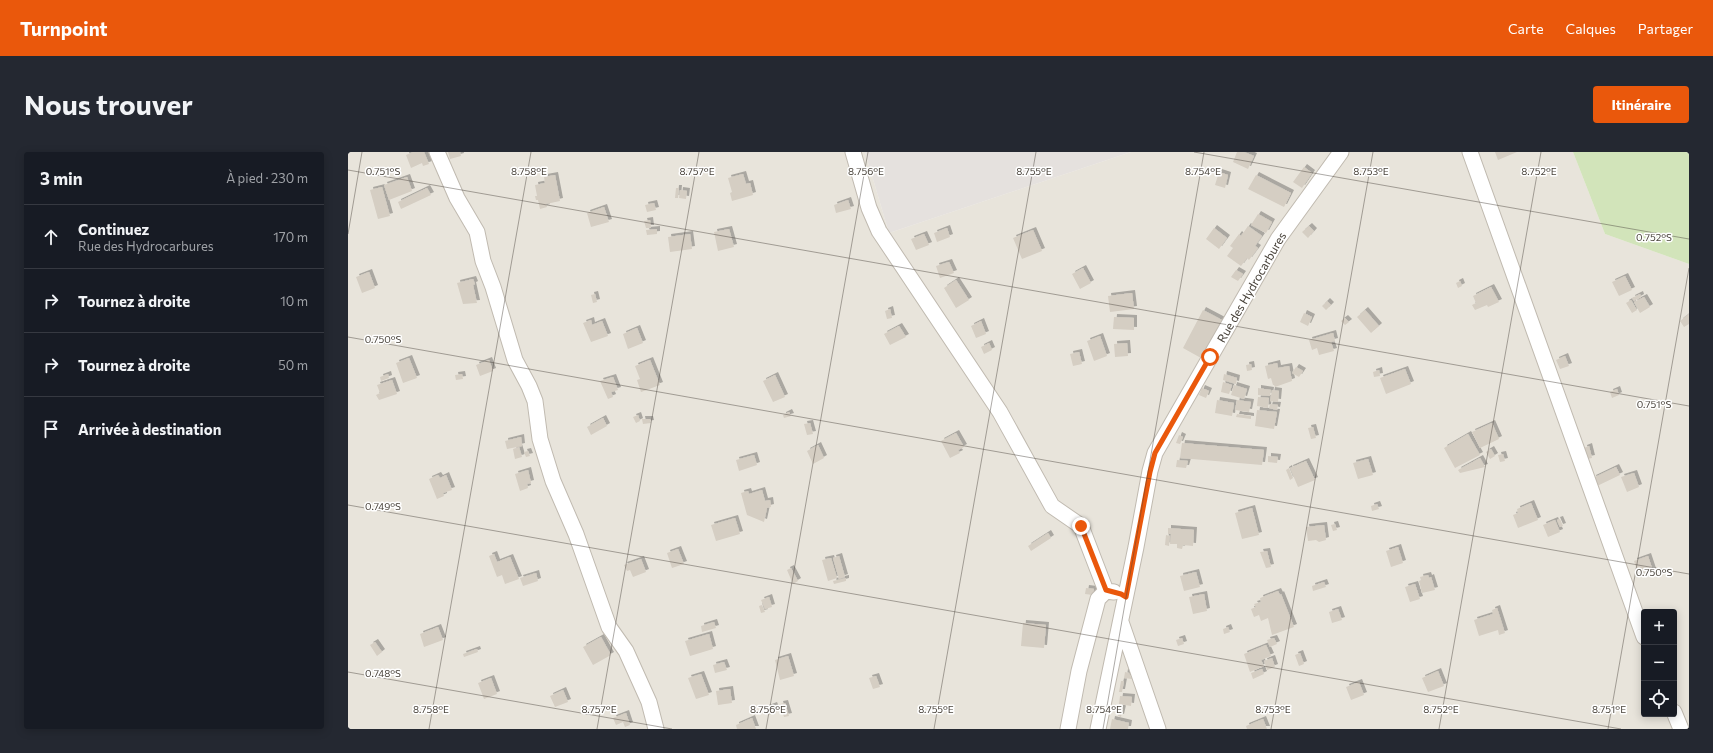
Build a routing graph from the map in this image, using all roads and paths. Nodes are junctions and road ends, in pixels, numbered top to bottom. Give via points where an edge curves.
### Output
1 (437, 152) edge
2 (854, 152) edge
3 (1341, 152) edge
4 (1470, 152) edge
5 (1106, 590) junction
6 (1126, 597) junction
7 (1121, 622) junction
8 (1641, 629) edge
9 (1676, 717) edge
10 (656, 729) edge
11 (1068, 729) edge
12 (1098, 729) edge
13 (1158, 729) edge
14 (1681, 729) edge

1 - 10 street via 457,198 477,232 483,262 515,360 535,401 540,439 553,482 576,534 609,627 619,645 626,651 649,702
2 - 5 street via 868,208 880,231 1000,412 1052,506 1081,526
3 - 6 street, Rue des Hydrocarbures via 1278,239 1155,453
4 - 8 street
5 - 6 street
5 - 11 street via 1098,599 1079,671
6 - 7 street, Rue des Hydrocarbures
7 - 12 street, Rue des Hydrocarbures
7 - 13 street
9 - 14 street

